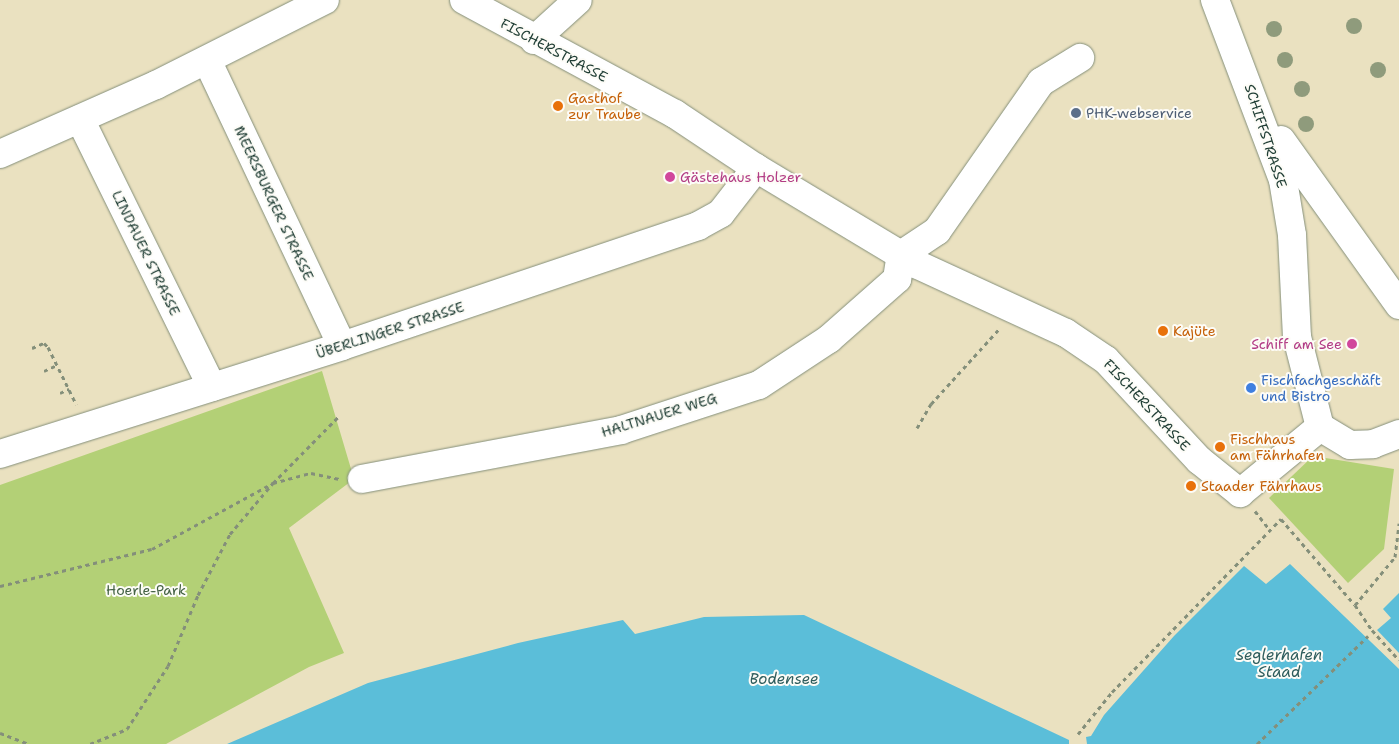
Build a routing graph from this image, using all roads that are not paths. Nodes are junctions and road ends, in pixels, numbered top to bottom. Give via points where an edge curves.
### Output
1 (324, 0) edge
2 (464, 0) edge
3 (578, 0) edge
4 (1215, 0) edge
5 (534, 40) junction
6 (1080, 58) dead end
7 (207, 60) junction
8 (1253, 94) junction
9 (80, 119) junction
10 (0, 154) edge
11 (756, 168) junction
12 (901, 255) junction
13 (1399, 305) edge
14 (342, 346) junction
15 (212, 387) junction
16 (1320, 427) junction
17 (1399, 434) edge
18 (0, 454) edge
19 (355, 480) road end

1 - 7 street
2 - 5 street, FISCHERSTRASSE
3 - 5 street
4 - 8 street, SCHIFFSTRASSE
5 - 11 street, FISCHERSTRASSE via 675,114
6 - 12 street via 1050,75 1034,91 937,231
7 - 9 street
7 - 14 street, MEERSBURGER STRASSE
8 - 13 street via 1297,167
8 - 16 street, SCHIFFSTRASSE via 1282,180 1292,235 1297,337
9 - 10 street
9 - 15 street, LINDAUER STRASSE
11 - 12 street, FISCHERSTRASSE
11 - 14 street, ÜBERLINGER STRASSE via 722,213 698,226
12 - 16 street, FISCHERSTRASSE via 1066,333 1106,360 1199,460 1240,494
12 - 19 street, HALTNAUER WEG via 897,279 829,339 759,385 621,430
14 - 15 street, ÜBERLINGER STRASSE
15 - 18 street, ÜBERLINGER STRASSE
16 - 17 street via 1350,445 1373,444

